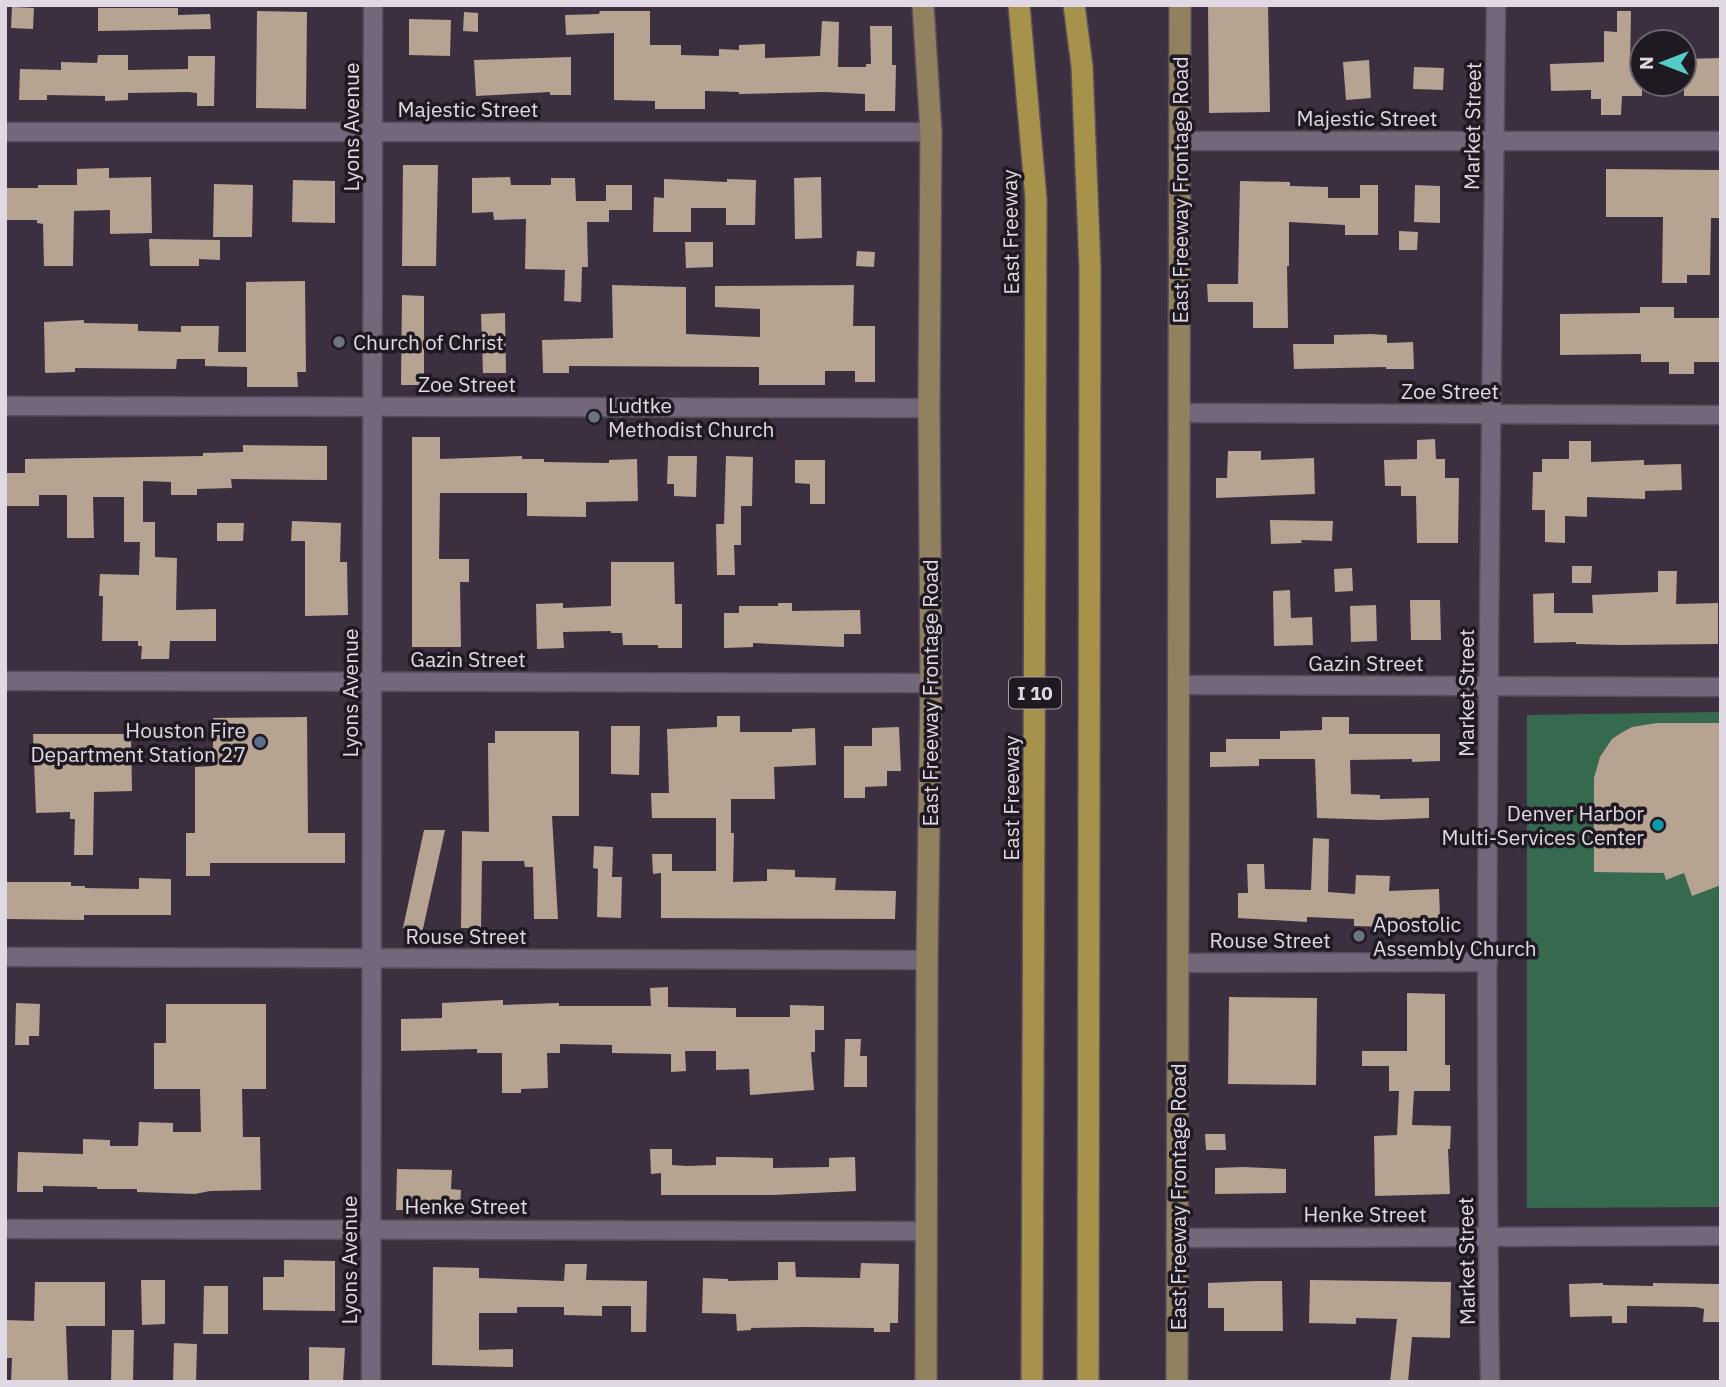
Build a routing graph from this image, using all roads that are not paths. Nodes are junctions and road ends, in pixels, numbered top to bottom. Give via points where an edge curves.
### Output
1 (373, 5) edge
2 (923, 5) edge
3 (1020, 5) edge
4 (1074, 5) edge
5 (1180, 5) edge
6 (1496, 5) edge
7 (5, 132) edge
8 (374, 132) junction
9 (931, 132) junction
10 (1493, 140) junction
11 (1181, 141) junction
12 (1721, 141) edge
13 (5, 406) edge
14 (373, 407) junction
15 (929, 408) junction
16 (1180, 413) junction
17 (1492, 414) junction
18 (1721, 415) edge
19 (5, 681) edge
20 (373, 682) junction
21 (931, 682) junction
22 (1179, 685) junction
23 (1489, 686) junction
24 (1721, 687) edge
25 (5, 957) edge
26 (373, 958) junction
27 (928, 960) junction
28 (1488, 962) junction
29 (1178, 963) junction
30 (5, 1229) edge
31 (372, 1229) junction
32 (927, 1231) junction
33 (1488, 1236) junction
34 (1721, 1236) edge
35 (1178, 1238) junction
36 (371, 1382) edge
37 (926, 1382) edge
38 (1032, 1382) edge
39 (1088, 1382) edge
40 (1177, 1382) edge
41 (1490, 1382) edge

1 - 8 street, Lyons Avenue
2 - 9 main road, East Freeway Frontage Road
3 - 38 highway, East Freeway / I 10 via 1036,199
4 - 39 highway, I 10 via 1082,66 1090,268
5 - 11 main road, East Freeway Frontage Road
6 - 10 street, Market Street
7 - 8 street, Majestic Street
8 - 9 street, Majestic Street
8 - 14 street, Lyons Avenue
9 - 15 main road, East Freeway Frontage Road
10 - 11 street, Majestic Street
10 - 12 street, Majestic Street
10 - 17 street, Market Street
11 - 16 main road, East Freeway Frontage Road
13 - 14 street, Zoe Street
14 - 15 street, Zoe Street
14 - 20 street, Lyons Avenue
15 - 21 main road, East Freeway Frontage Road
16 - 17 street, Zoe Street
16 - 22 main road, East Freeway Frontage Road
17 - 18 street, Zoe Street
17 - 23 street, Market Street
19 - 20 street, Gazin Street
20 - 21 street, Gazin Street
20 - 26 street, Lyons Avenue
21 - 27 main road, East Freeway Frontage Road
22 - 23 street, Gazin Street
22 - 29 main road, East Freeway Frontage Road
23 - 24 street, Gazin Street
23 - 28 street, Market Street
25 - 26 street, Rouse Street
26 - 27 street, Rouse Street
26 - 31 street, Lyons Avenue
27 - 32 main road, East Freeway Frontage Road
28 - 29 street, Rouse Street
28 - 33 street, Market Street
29 - 35 main road, East Freeway Frontage Road
30 - 31 street, Henke Street
31 - 32 street, Henke Street
31 - 36 street, Lyons Avenue
32 - 37 main road, East Freeway Frontage Road
33 - 34 street, Henke Street
33 - 35 street, Henke Street
33 - 41 street, Market Street
35 - 40 main road, East Freeway Frontage Road

